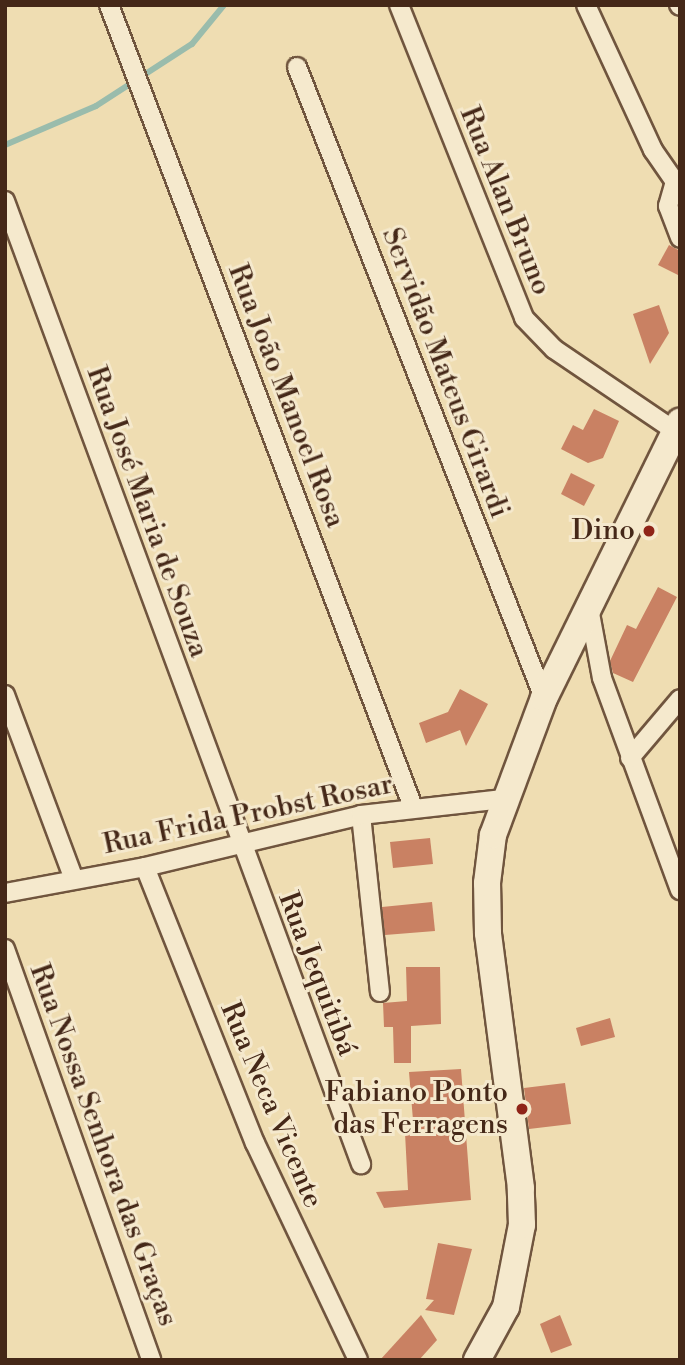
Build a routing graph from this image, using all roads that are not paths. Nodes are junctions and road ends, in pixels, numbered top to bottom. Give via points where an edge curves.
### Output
1 (109, 5) edge
2 (399, 5) edge
3 (586, 5) edge
4 (297, 67) dead end
5 (677, 187) edge
6 (5, 201) edge
7 (680, 238) edge
8 (677, 426) edge
9 (588, 604) junction
10 (5, 695) edge
11 (544, 698) junction
12 (680, 699) edge
13 (630, 758) junction
14 (503, 799) junction
15 (413, 807) junction
16 (361, 815) junction
17 (239, 842) junction
18 (145, 867) junction
19 (73, 877) junction
20 (680, 890) edge
21 (5, 893) edge
22 (5, 949) edge
23 (380, 992) dead end
24 (361, 1164) dead end
25 (151, 1360) edge
26 (358, 1360) edge
27 (477, 1360) edge

1 - 15 street, Rua João Manoel Rosa
2 - 8 street, Rua Alan Bruno via 524,318 554,349
3 - 5 street
4 - 11 street, Servidão Mateus Girardi
5 - 7 street via 668,206
6 - 17 street, Rua José Maria de Souza
8 - 9 main road
9 - 11 main road
9 - 13 street via 602,678
10 - 19 street
11 - 14 main road
12 - 13 street
13 - 20 street
14 - 15 street, Rua Frida Probst Rosar
14 - 27 main road via 486,883 488,933 522,1225 506,1307
15 - 16 street, Rua Frida Probst Rosar
16 - 17 street, Rua Frida Probst Rosar
16 - 23 street
17 - 18 street, Rua Frida Probst Rosar
17 - 24 street, Rua Jequitibá
18 - 19 street, Rua Frida Probst Rosar
18 - 26 street, Rua Neca Vicente via 255,1143
19 - 21 street, Rua Frida Probst Rosar
22 - 25 street, Rua Nossa Senhora das Graças

